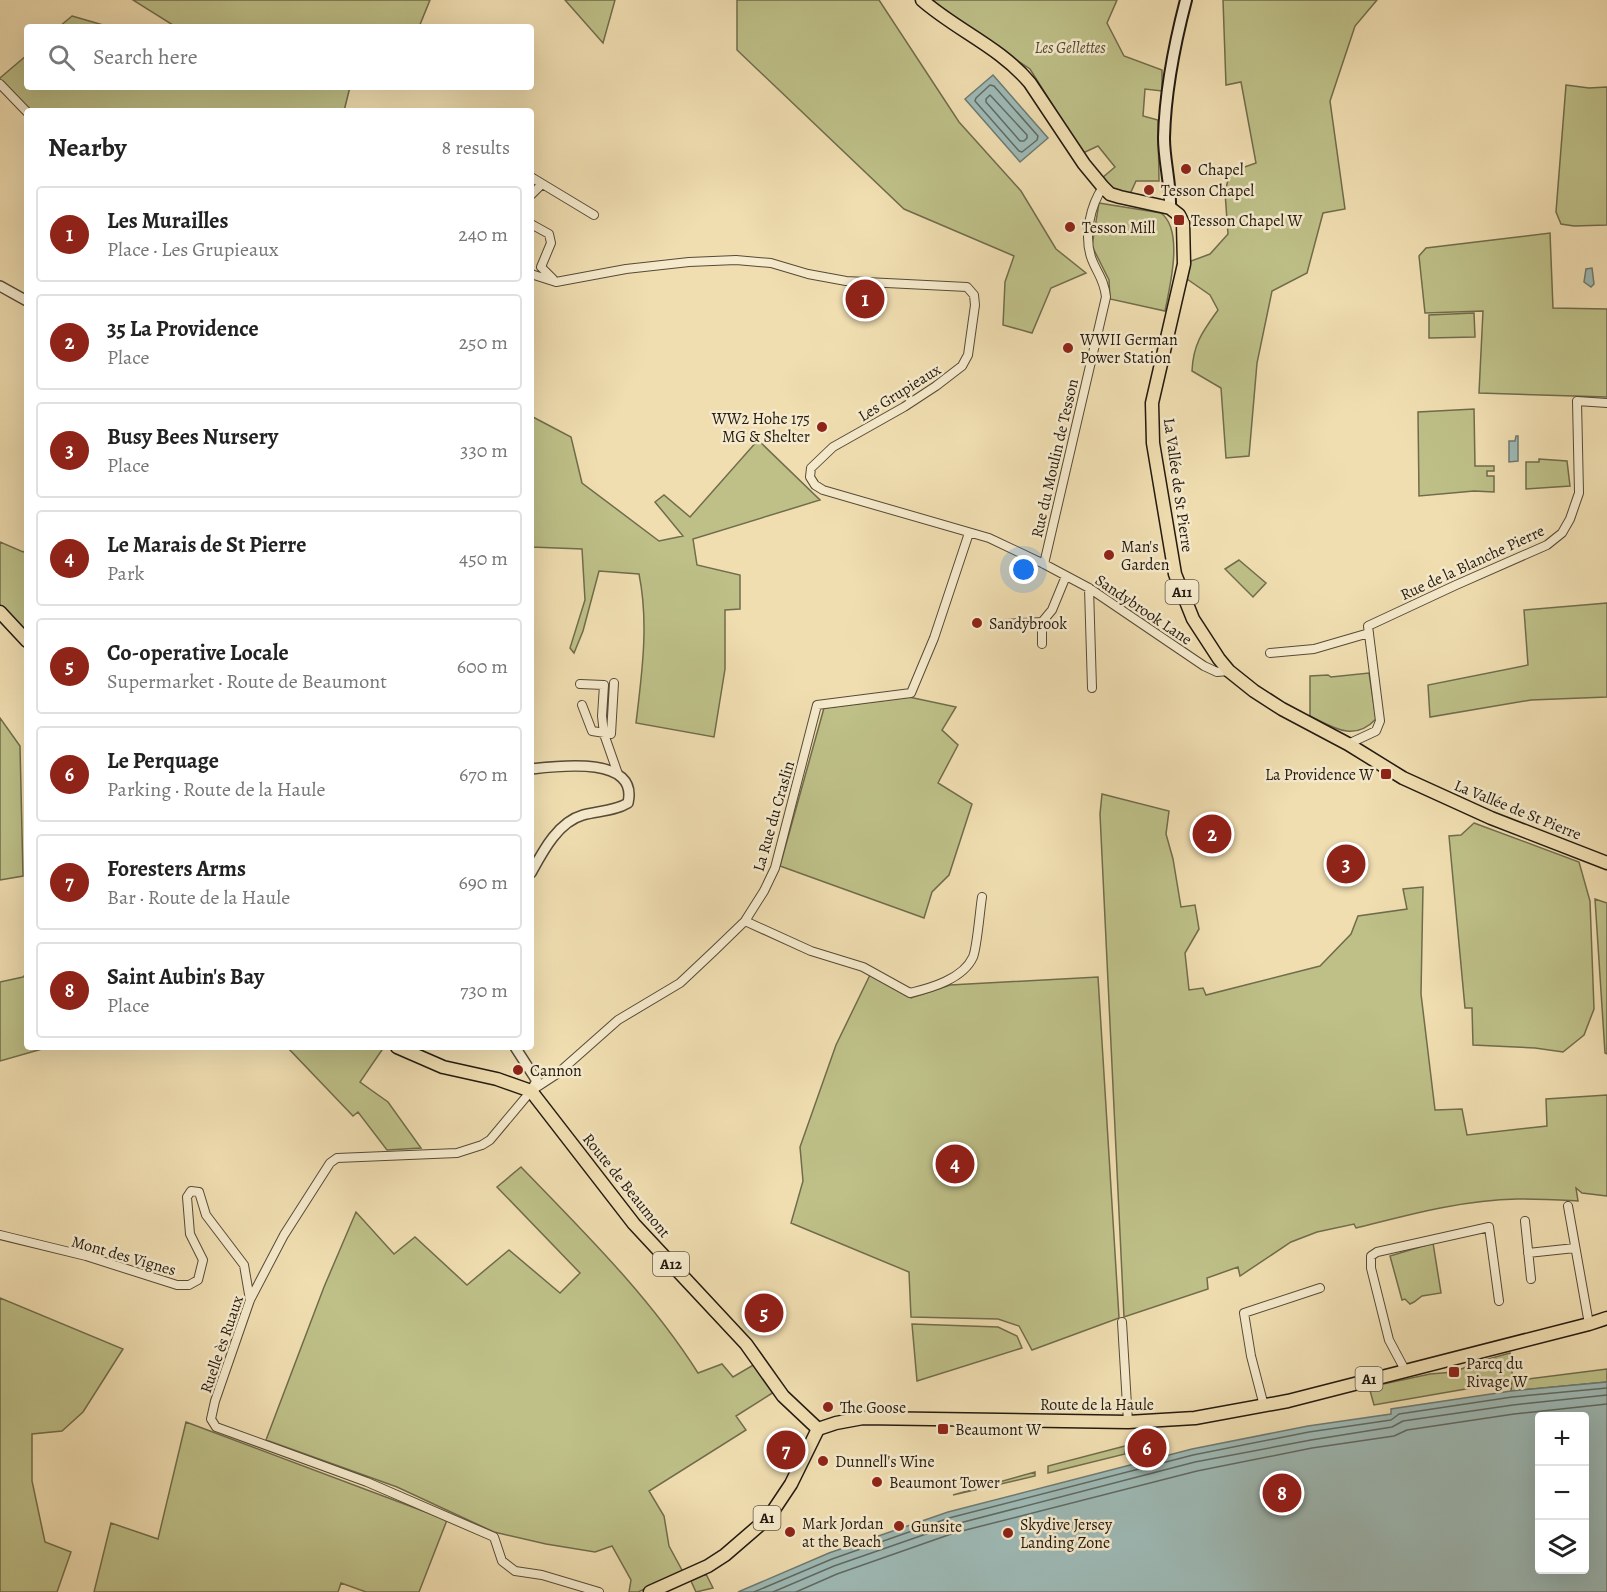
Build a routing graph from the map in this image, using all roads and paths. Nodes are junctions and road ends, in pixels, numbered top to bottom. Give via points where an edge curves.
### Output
1 (922, 0) edge
2 (1186, 0) edge
3 (0, 84) edge
4 (24, 108) edge
5 (534, 179) edge
6 (542, 184) junction
7 (1103, 187) junction
8 (534, 192) edge
9 (1170, 208) junction
10 (594, 215) dead end
11 (534, 226) edge
12 (534, 275) edge
13 (556, 282) junction
14 (0, 286) edge
15 (24, 300) edge
16 (1607, 403) edge
17 (969, 533) junction
18 (1044, 564) junction
19 (1066, 576) junction
20 (1089, 588) junction
21 (0, 612) edge
22 (1042, 622) junction
23 (1004, 624) dead end
24 (1369, 633) junction
25 (24, 638) edge
26 (1042, 644) dead end
27 (1270, 653) dead end
28 (1229, 671) junction
29 (615, 683) dead end
30 (580, 684) dead end
31 (1092, 688) dead end
32 (582, 705) dead end
33 (604, 734) junction
34 (1348, 744) junction
35 (534, 769) edge
36 (618, 774) junction
37 (1607, 863) edge
38 (534, 868) edge
39 (982, 897) dead end
40 (745, 921) junction
41 (404, 1050) edge
42 (518, 1050) edge
43 (531, 1091) junction
44 (1568, 1206) dead end
45 (1525, 1221) dead end
46 (0, 1235) edge
47 (1575, 1248) junction
48 (1528, 1253) junction
49 (1531, 1279) dead end
50 (1320, 1288) dead end
51 (250, 1300) junction
52 (1499, 1301) dead end
53 (1607, 1318) edge
54 (1122, 1322) dead end
55 (1589, 1324) junction
56 (1405, 1370) junction
57 (1264, 1406) junction
58 (1128, 1422) junction
59 (818, 1430) junction
60 (599, 1592) edge
61 (650, 1592) edge

1 - 7 main road via 1020,71
2 - 9 main road via 1164,138
3 - 4 street
5 - 6 street
6 - 8 street
6 - 10 street
7 - 9 main road via 1110,194
7 - 18 street, Rue du Moulin de Tesson via 1097,196 1088,240 1106,297
9 - 28 main road, La Vallée de St Pierre / A11 via 1183,222 1184,264 1152,403 1154,443 1175,574 1193,619
11 - 13 street via 549,234 551,243 541,267
12 - 13 street, Les Grupieaux
13 - 17 street, Les Grupieaux via 689,261 736,261 771,263 846,281 967,287 974,295 975,305 968,355 962,366 904,407 833,447 811,468 810,477 823,490
14 - 15 street
16 - 24 street, Rue de la Blanche Pierre via 1577,401 1579,493 1562,534 1547,545 1371,623
17 - 18 street, Les Grupieaux via 989,538
17 - 40 street, La Rue du Craslin via 911,693 817,705 775,868
18 - 19 street, Sandybrook Lane
19 - 20 street, Sandybrook Lane
19 - 22 street via 1052,610
20 - 28 street, Sandybrook Lane via 1204,666 1217,672
20 - 31 street
21 - 25 main road
22 - 23 street
22 - 26 street
24 - 27 street via 1314,649
24 - 34 street via 1380,721 1376,731
28 - 34 main road, La Vallée de St Pierre / A11 via 1282,709
29 - 33 street via 611,734
30 - 33 street via 604,685
32 - 33 street via 591,731
33 - 36 street
34 - 37 main road, La Vallée de St Pierre / A11 via 1427,790
35 - 36 street via 589,766
36 - 38 street via 629,789 628,803 570,822 558,832
39 - 40 street via 974,957 958,975 935,987 910,993 863,967 811,951
40 - 43 street, La Rue du Craslin via 680,983 618,1020 557,1074
41 - 43 main road via 444,1067 497,1078
42 - 43 street via 537,1081
43 - 51 street, Ruelle ès Ruaux via 490,1140 465,1151 337,1158 330,1163 284,1235
43 - 59 main road, Route de Beaumont / A12 via 634,1224 746,1344 783,1396
44 - 47 street
45 - 48 street
46 - 51 street, Mont des Vignes via 86,1256 177,1285 189,1284 198,1280 203,1260 190,1234 187,1197 191,1191 199,1192 206,1215 244,1265
47 - 48 street
47 - 55 street
48 - 49 street
50 - 57 street via 1244,1313
51 - 60 street, Ruelle ès Ruaux via 215,1401 212,1419 216,1427 367,1482 494,1536 502,1561 515,1570
52 - 56 street via 1489,1227 1371,1256 1389,1340
53 - 55 main road, Route de la Haule / A1
54 - 58 street
55 - 56 main road, Route de la Haule / A1
56 - 57 main road, Route de la Haule / A1
57 - 58 main road, Route de la Haule / A1 via 1195,1418
58 - 59 main road, Route de la Haule / A1 via 863,1418
59 - 61 main road, A1 via 769,1516 708,1566

